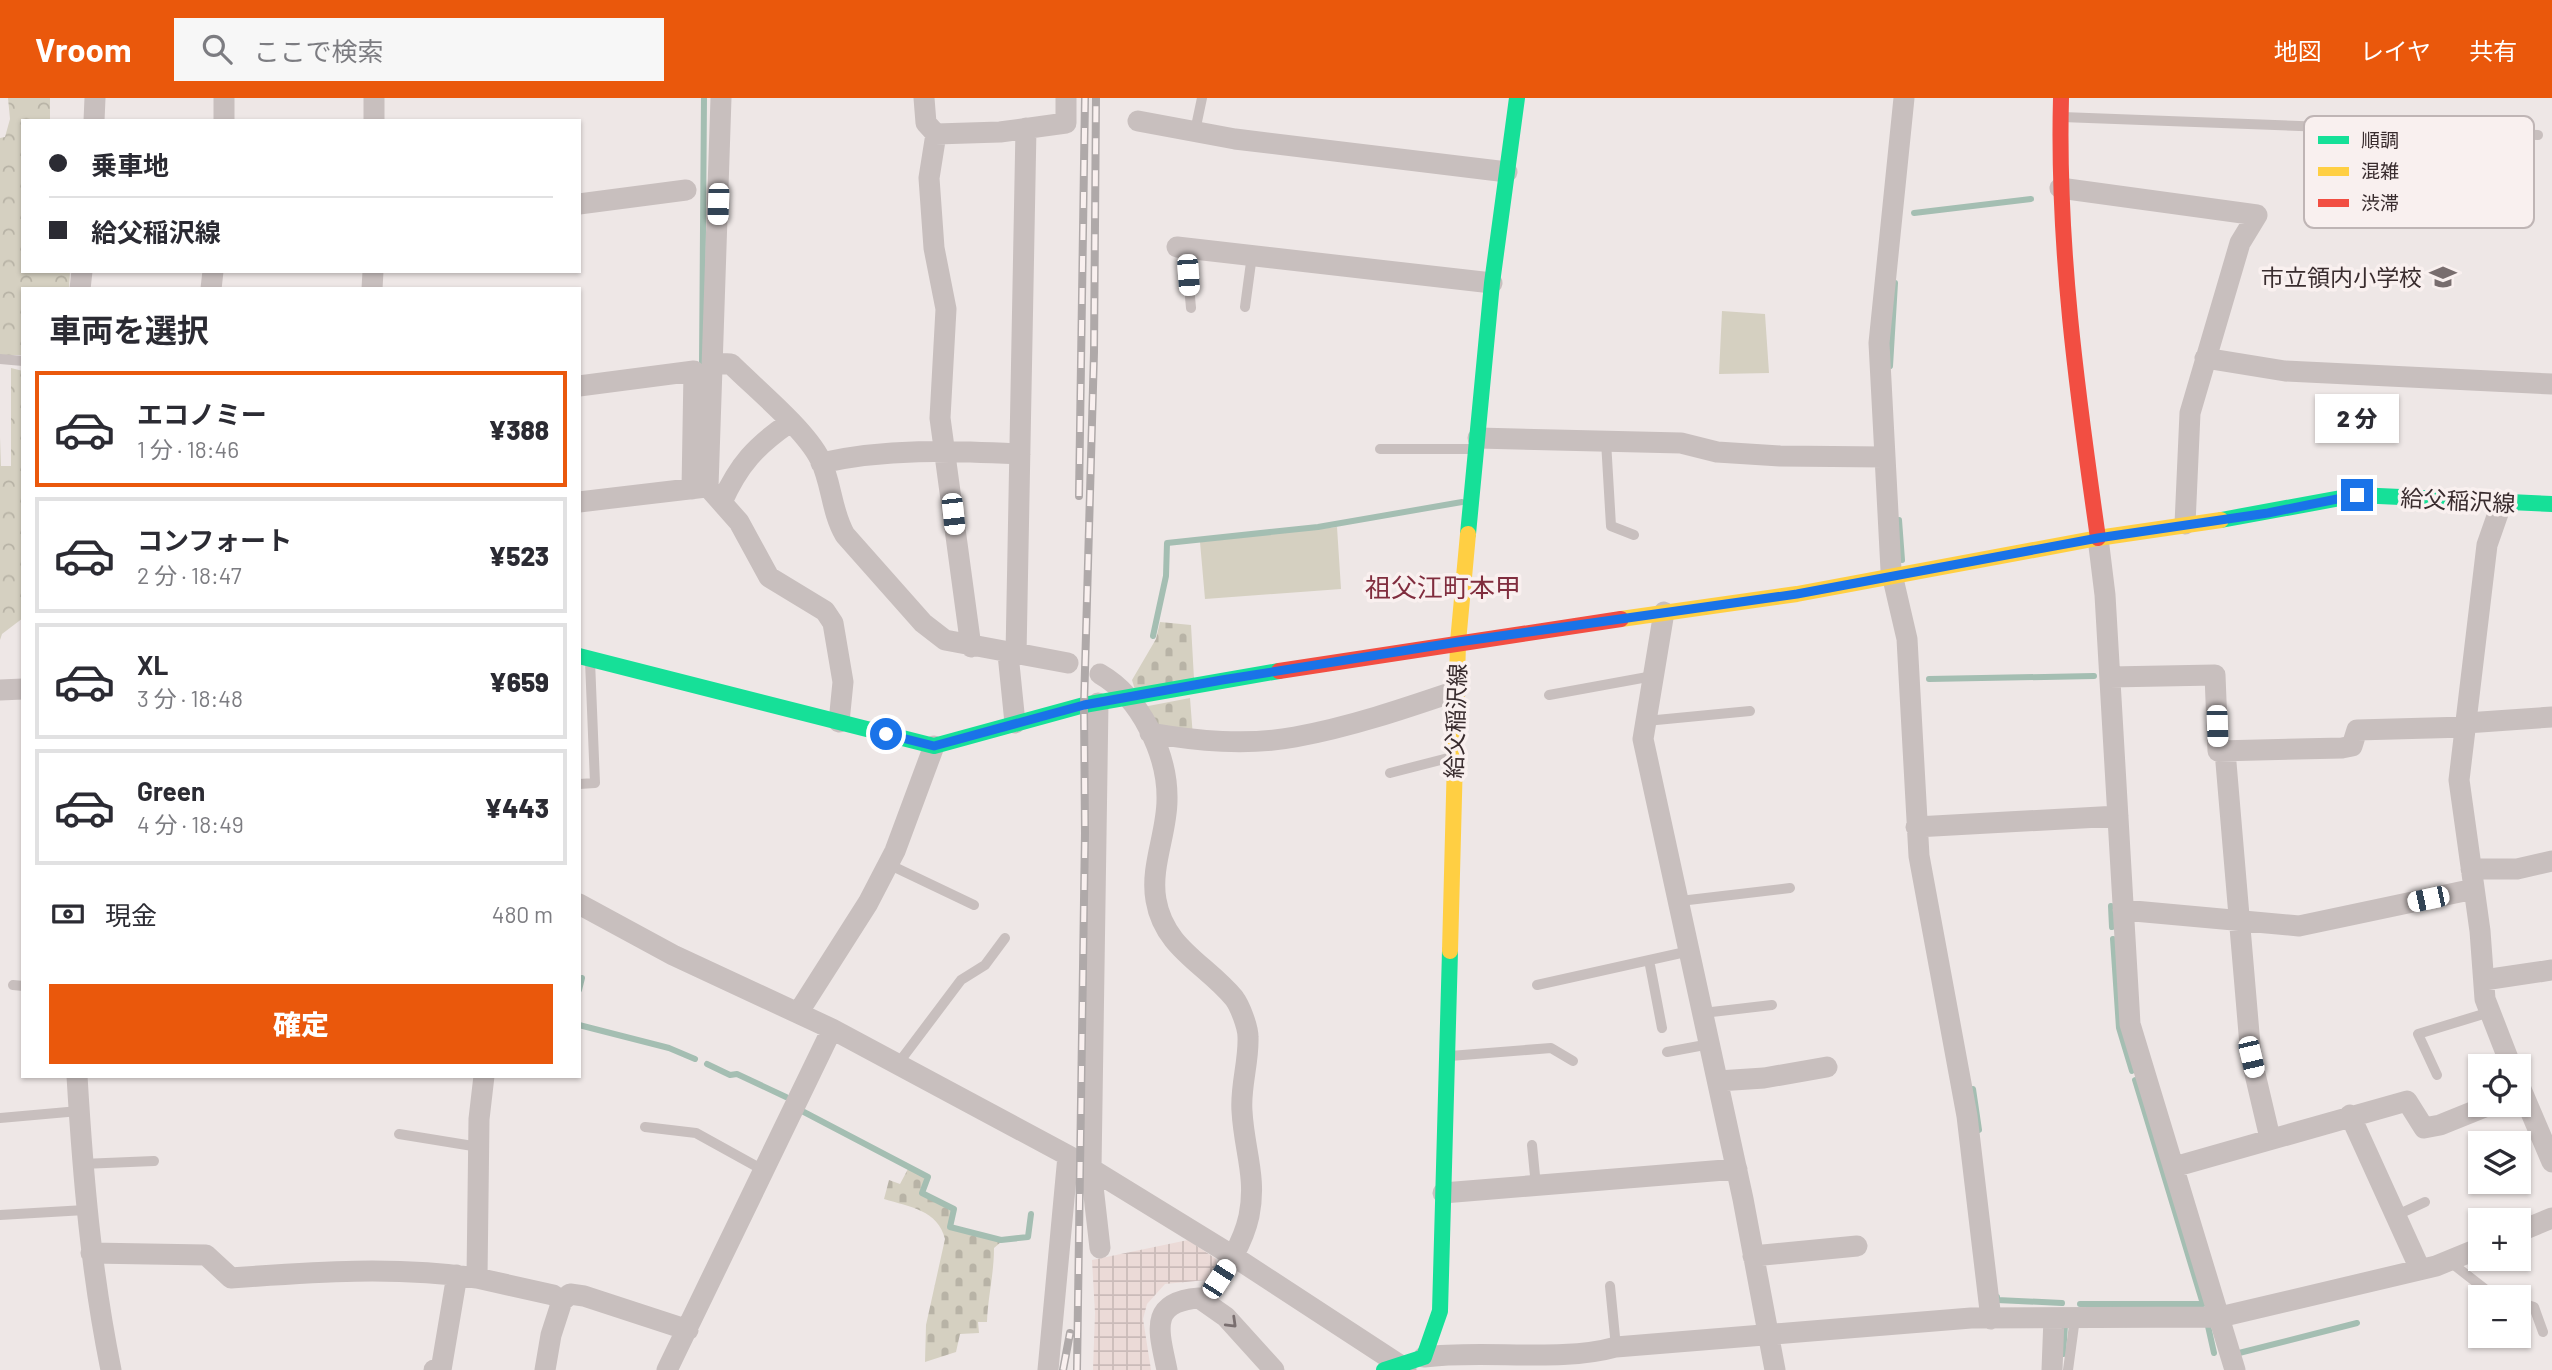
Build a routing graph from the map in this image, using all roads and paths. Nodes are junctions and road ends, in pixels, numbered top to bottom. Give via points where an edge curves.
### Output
1 (95, 98) edge
2 (224, 98) edge
3 (374, 98) edge
4 (721, 98) edge
5 (924, 98) edge
6 (1066, 98) edge
7 (1202, 98) edge
8 (1904, 98) edge
9 (2061, 98) edge
10 (1519, 99) edge
11 (2060, 117) junction
12 (93, 119) edge
13 (224, 119) edge
14 (374, 119) edge
15 (1138, 121) dead end
16 (2304, 126) edge
17 (1026, 128) junction
18 (1195, 131) junction
19 (936, 134) junction
20 (2534, 135) edge
21 (2538, 135) dead end
22 (1507, 172) junction
23 (2060, 188) junction
24 (686, 190) dead end
25 (581, 204) edge
26 (1185, 247) joint
27 (1252, 255) junction
28 (1492, 282) junction
29 (1245, 307) dead end
30 (1191, 308) dead end
31 (2205, 358) junction
32 (0, 359) edge
33 (21, 361) edge
34 (713, 363) junction
35 (2552, 384) edge
36 (581, 386) edge
37 (789, 423) junction
38 (1606, 441) junction
39 (1477, 444) junction
40 (1380, 449) dead end
41 (944, 450) junction
42 (1020, 454) junction
43 (1884, 457) junction
44 (821, 463) junction
45 (707, 493) junction
46 (581, 502) edge
47 (2502, 502) junction
48 (2552, 504) edge
49 (2185, 524) junction
50 (1634, 535) dead end
51 (2098, 538) junction
52 (1892, 577) junction
53 (1664, 612) junction
54 (1458, 642) junction
55 (971, 647) junction
56 (1012, 654) junction
57 (584, 657) edge
58 (1068, 663) dead end
59 (1100, 674) dead end
60 (1653, 676) junction
61 (2110, 677) junction
62 (21, 689) edge
63 (0, 690) edge
64 (1456, 691) junction
65 (1549, 695) dead end
66 (1128, 697) junction
67 (1098, 703) junction
68 (1750, 711) dead end
69 (2552, 717) edge
70 (1646, 721) junction
71 (839, 722) junction
72 (1015, 723) junction
73 (2466, 724) junction
74 (1150, 733) junction
75 (934, 746) junction
76 (2225, 751) junction
77 (1454, 756) junction
78 (1390, 773) dead end
79 (581, 784) edge
80 (2118, 816) junction
81 (1916, 827) junction
82 (2552, 861) edge
83 (888, 864) junction
84 (2473, 879) junction
85 (1790, 888) dead end
86 (1680, 901) junction
87 (581, 905) edge
88 (974, 905) dead end
89 (2123, 910) junction
90 (2240, 920) junction
91 (1005, 938) dead end
92 (1690, 951) junction
93 (1650, 960) junction
94 (2552, 970) edge
95 (2484, 980) junction
96 (1537, 985) dead end
97 (1772, 1005) dead end
98 (2490, 1012) junction
99 (798, 1013) junction
100 (1703, 1013) junction
101 (1662, 1028) dead end
102 (832, 1029) junction
103 (1710, 1044) junction
104 (1667, 1052) dead end
105 (2506, 1054) edge
106 (1447, 1057) junction
107 (1573, 1061) dead end
108 (897, 1065) junction
109 (1827, 1067) dead end
110 (2437, 1075) dead end
111 (77, 1078) edge
112 (484, 1078) edge
113 (1718, 1081) junction
114 (79, 1111) junction
115 (2468, 1114) edge
116 (2531, 1114) edge
117 (2350, 1115) junction
118 (0, 1118) edge
119 (645, 1127) dead end
120 (400, 1134) dead end
121 (2270, 1138) junction
122 (1532, 1145) dead end
123 (479, 1147) junction
124 (1068, 1156) junction
125 (154, 1161) dead end
126 (2552, 1162) edge
127 (82, 1164) junction
128 (2174, 1167) junction
129 (1737, 1168) junction
130 (1091, 1169) junction
131 (763, 1170) junction
132 (1536, 1186) junction
133 (1443, 1193) junction
134 (2425, 1202) dead end
135 (85, 1210) junction
136 (0, 1215) edge
137 (2395, 1216) junction
138 (2552, 1218) edge
139 (2531, 1227) edge
140 (1857, 1246) dead end
141 (1100, 1248) dead end
142 (91, 1253) junction
143 (2468, 1253) edge
144 (1233, 1256) junction
145 (1753, 1256) junction
146 (2449, 1261) junction
147 (2420, 1269) junction
148 (467, 1276) junction
149 (2480, 1285) edge
150 (1610, 1286) dead end
151 (562, 1301) junction
152 (1204, 1301) junction
153 (2531, 1306) edge
154 (2220, 1317) junction
155 (1991, 1318) junction
156 (2065, 1318) junction
157 (688, 1330) junction
158 (2543, 1332) dead end
159 (1767, 1333) junction
160 (1616, 1347) junction
161 (1404, 1365) edge
162 (111, 1370) edge
163 (434, 1370) edge
164 (545, 1370) edge
165 (667, 1370) edge
166 (1048, 1370) edge
167 (1167, 1370) edge
168 (1274, 1370) edge
169 (1775, 1370) edge
170 (2052, 1370) edge
171 (2068, 1370) edge
172 (2235, 1370) edge

1 - 12 street
2 - 13 street
3 - 14 street
4 - 34 street
5 - 19 street via 926,123
6 - 17 street via 1066,123
7 - 18 lane
8 - 43 street via 1880,343
9 - 11 street
10 - 22 street
11 - 16 lane
11 - 23 street
15 - 18 street
17 - 19 street
17 - 42 street
18 - 22 street
19 - 41 street via 929,178 934,248 946,309 940,418
20 - 21 lane
22 - 28 street
23 - 31 street via 2257,215 2240,243
23 - 51 street via 2072,354
24 - 25 street
26 - 27 street
26 - 30 lane
27 - 28 street
27 - 29 lane
28 - 39 street
31 - 35 street via 2285,371
31 - 49 street via 2190,413
32 - 33 lane
34 - 37 street via 732,365
34 - 45 street
36 - 45 street via 694,371
37 - 44 street
37 - 45 street
38 - 39 street
38 - 43 street via 1681,443 1717,452 1780,456
38 - 50 lane via 1611,526
39 - 40 lane
39 - 54 street
41 - 42 street
41 - 44 street via 867,453
41 - 55 street
42 - 56 street
43 - 52 street
44 - 55 street via 845,535 923,623 945,640
45 - 46 street
45 - 71 street via 744,530 769,577 825,611 833,623 843,681
47 - 48 street, 給父稲沢線
47 - 49 street, 給父稲沢線 via 2357,495
47 - 73 street via 2487,545
49 - 51 street, 給父稲沢線
51 - 52 street, 給父稲沢線
51 - 61 street
52 - 53 street, 給父稲沢線
52 - 81 street via 1907,639
53 - 54 street, 給父稲沢線
53 - 60 street
54 - 64 street, 給父稲沢線
54 - 66 street
55 - 56 street
56 - 58 street
56 - 72 street
57 - 71 street
57 - 79 lane via 595,783
59 - 66 street via 1119,685
60 - 65 lane
60 - 70 street
61 - 76 street via 2216,675 2218,751
61 - 80 street
62 - 63 street
64 - 74 street via 1386,715 1294,738 1196,741
64 - 77 street, 給父稲沢線
66 - 67 street
66 - 74 street
67 - 72 street
67 - 130 street
68 - 70 lane
69 - 73 street
70 - 86 street via 1643,739
71 - 75 street
72 - 75 street
73 - 76 street via 2357,730 2352,746 2342,748
73 - 84 street via 2459,780
74 - 144 street via 1168,801 1155,898 1162,922 1182,952 1235,999 1248,1034 1242,1109 1253,1192 1249,1218
75 - 83 street
76 - 90 street
77 - 78 lane
77 - 106 street, 給父稲沢線
80 - 81 street
80 - 89 street
81 - 155 street via 1967,1116
82 - 84 street
83 - 88 lane
83 - 99 street
84 - 90 street via 2323,924
84 - 95 street
85 - 86 lane
86 - 92 street
87 - 99 street via 673,955
89 - 90 street
89 - 128 street via 2130,1024
90 - 121 street via 2251,1057
91 - 108 lane via 985,965 961,980
92 - 93 lane
92 - 100 street
93 - 96 lane
93 - 101 lane
94 - 95 street
95 - 98 street
97 - 100 lane
98 - 105 street
98 - 110 lane via 2418,1034
99 - 102 street
100 - 103 street
102 - 108 street
102 - 131 street
103 - 104 lane
103 - 113 street
106 - 107 lane via 1551,1048
106 - 133 street, 給父稲沢線
108 - 124 street
109 - 113 street
111 - 114 street
112 - 123 street
113 - 129 street
114 - 118 lane
114 - 127 street
115 - 117 street via 2424,1128 2407,1101
116 - 126 street
117 - 121 street
117 - 137 street
119 - 131 lane via 696,1133
120 - 123 lane
121 - 128 street
122 - 132 lane
123 - 148 street
124 - 130 street
124 - 166 street
125 - 127 lane
127 - 135 street
128 - 154 street
129 - 132 street
129 - 145 street
130 - 141 street
130 - 144 street
131 - 157 street
132 - 133 street
133 - 161 street, 給父稲沢線 via 1440,1311
134 - 137 lane
135 - 136 lane
135 - 142 street
137 - 147 street
138 - 139 street
140 - 145 street
142 - 148 street via 206,1255 230,1278 339,1270 415,1270
142 - 162 street
143 - 146 street
144 - 152 street
144 - 161 street
145 - 159 street
146 - 147 street
146 - 149 lane
147 - 154 street
148 - 151 street via 553,1295
148 - 163 street via 441,1370
150 - 160 lane
151 - 157 street via 570,1294 584,1296
151 - 164 street
152 - 167 street via 1174,1301 1162,1314 1160,1331
152 -> 168 street via 1226,1317
153 - 158 lane
154 - 156 street
154 - 172 street
155 - 156 street
155 - 159 street
156 - 170 street
156 - 171 lane
157 - 165 street
159 - 160 street
159 - 169 street
160 - 161 street via 1594,1353 1458,1353

